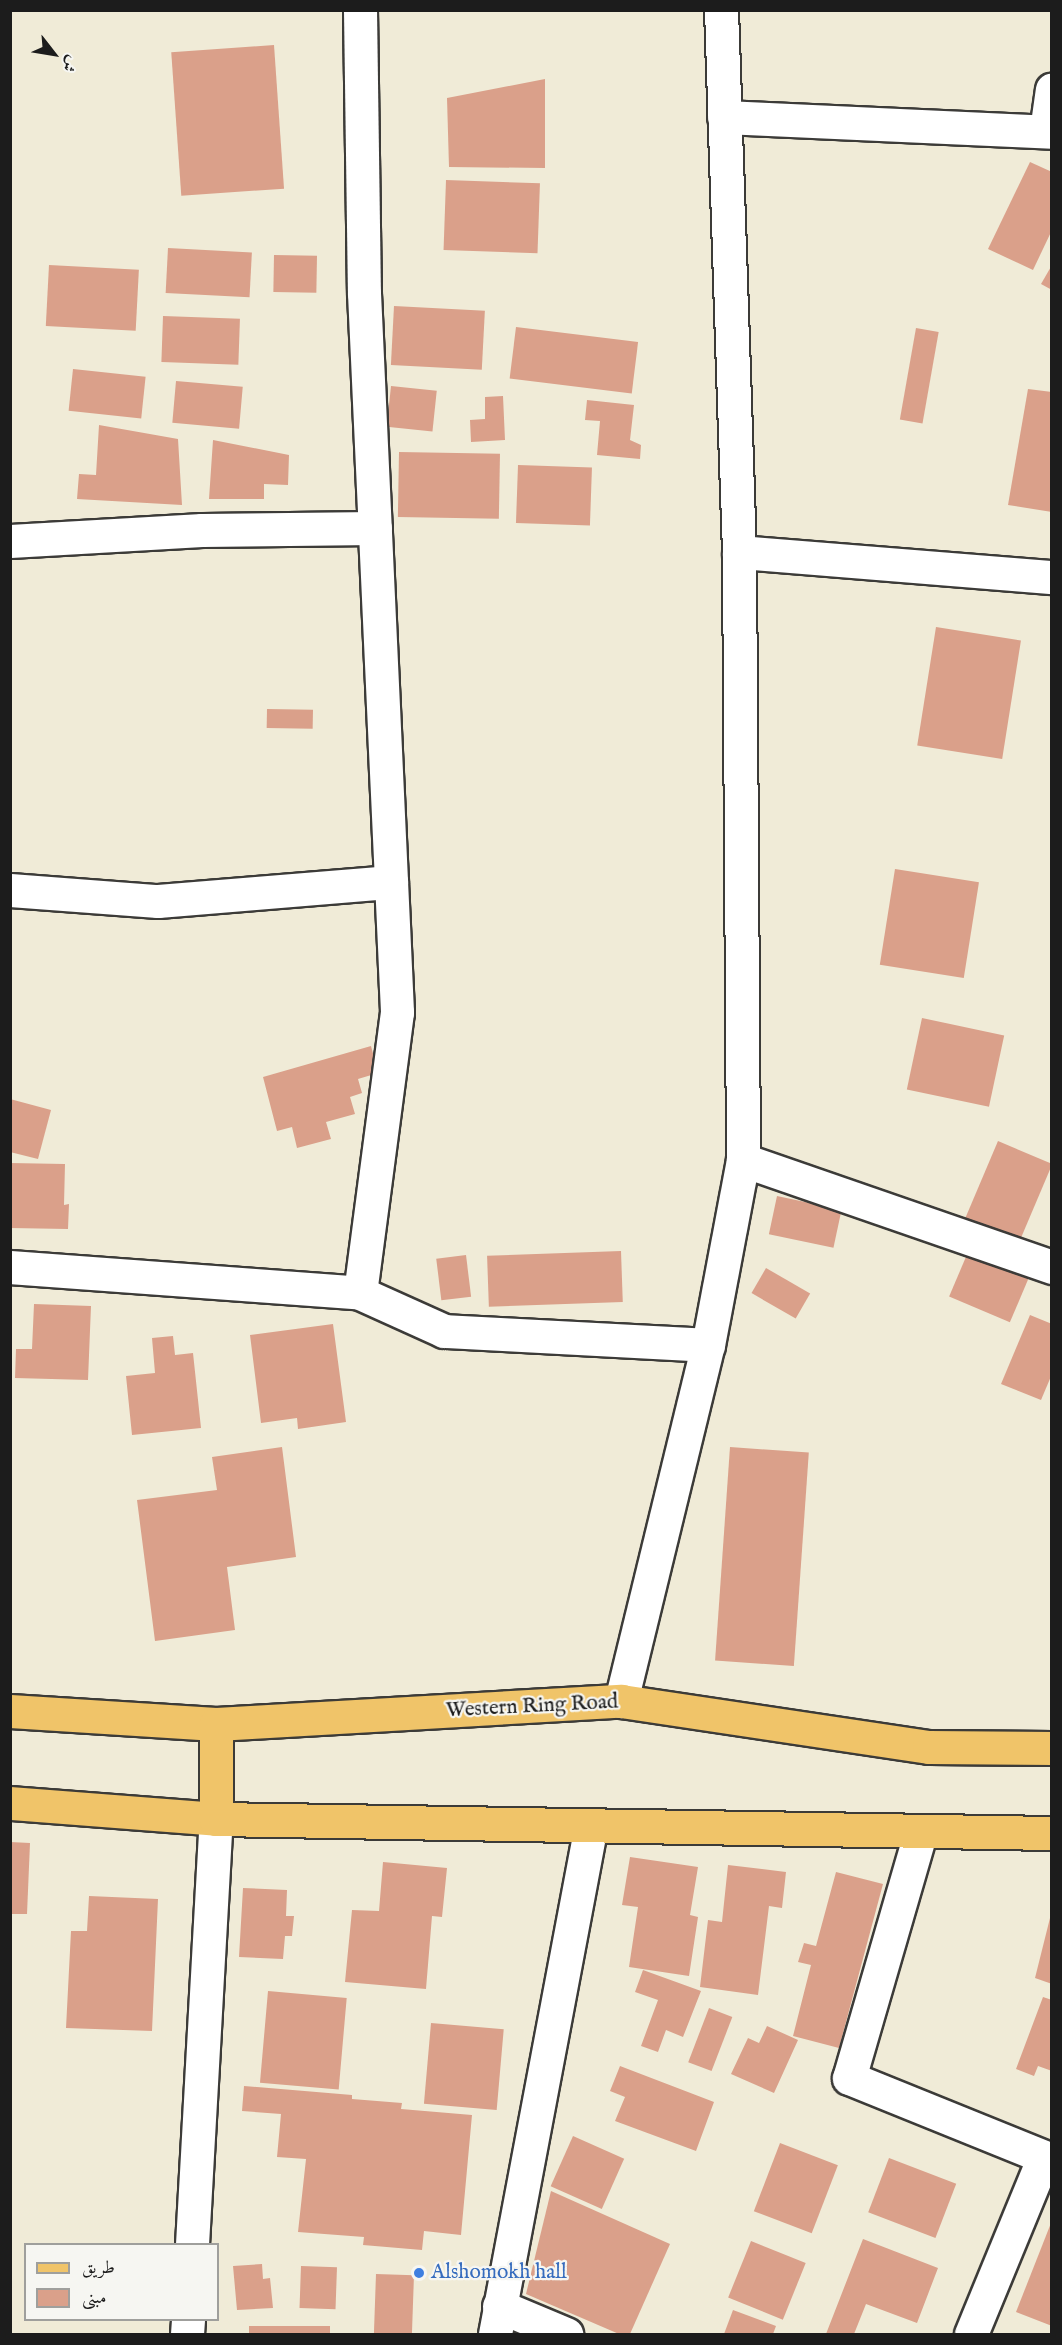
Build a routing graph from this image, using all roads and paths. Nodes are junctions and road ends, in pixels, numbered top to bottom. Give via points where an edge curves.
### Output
1 (360, 10) edge
2 (721, 10) edge
3 (1052, 89) edge
4 (724, 117) junction
5 (1049, 132) edge
6 (375, 528) junction
7 (10, 541) edge
8 (739, 552) junction
9 (1052, 577) edge
10 (391, 882) junction
11 (10, 890) edge
12 (743, 1160) junction
13 (10, 1267) edge
14 (1052, 1267) edge
15 (360, 1293) junction
16 (708, 1345) junction
17 (621, 1701) junction
18 (10, 1711) edge
19 (216, 1724) junction
20 (1052, 1748) edge
21 (10, 1803) edge
22 (216, 1819) junction
23 (591, 1825) junction
24 (1052, 1833) edge
25 (920, 1834) junction
26 (1048, 2158) edge
27 (192, 2243) edge
28 (497, 2320) edge
29 (566, 2334) edge
30 (972, 2334) edge

1 - 6 street via 364,293
2 - 4 street
3 - 5 street
4 - 5 street
4 - 8 street
6 - 7 street via 202,530
6 - 10 street
8 - 9 street
8 - 12 street
10 - 11 street via 158,901
10 - 15 street via 397,1012
12 - 14 street
12 - 16 street
13 - 15 street
15 - 16 street via 444,1331
16 - 17 street
17 - 19 main road, Western Ring Road
17 - 20 main road, Western Ring Road via 929,1747
18 - 19 main road, Western Ring Road
19 - 22 main road
21 - 22 main road
22 - 23 main road
22 - 27 street
23 - 25 main road
23 - 28 street
24 - 25 main road
25 - 26 street via 849,2078
26 - 30 street
28 - 29 street

